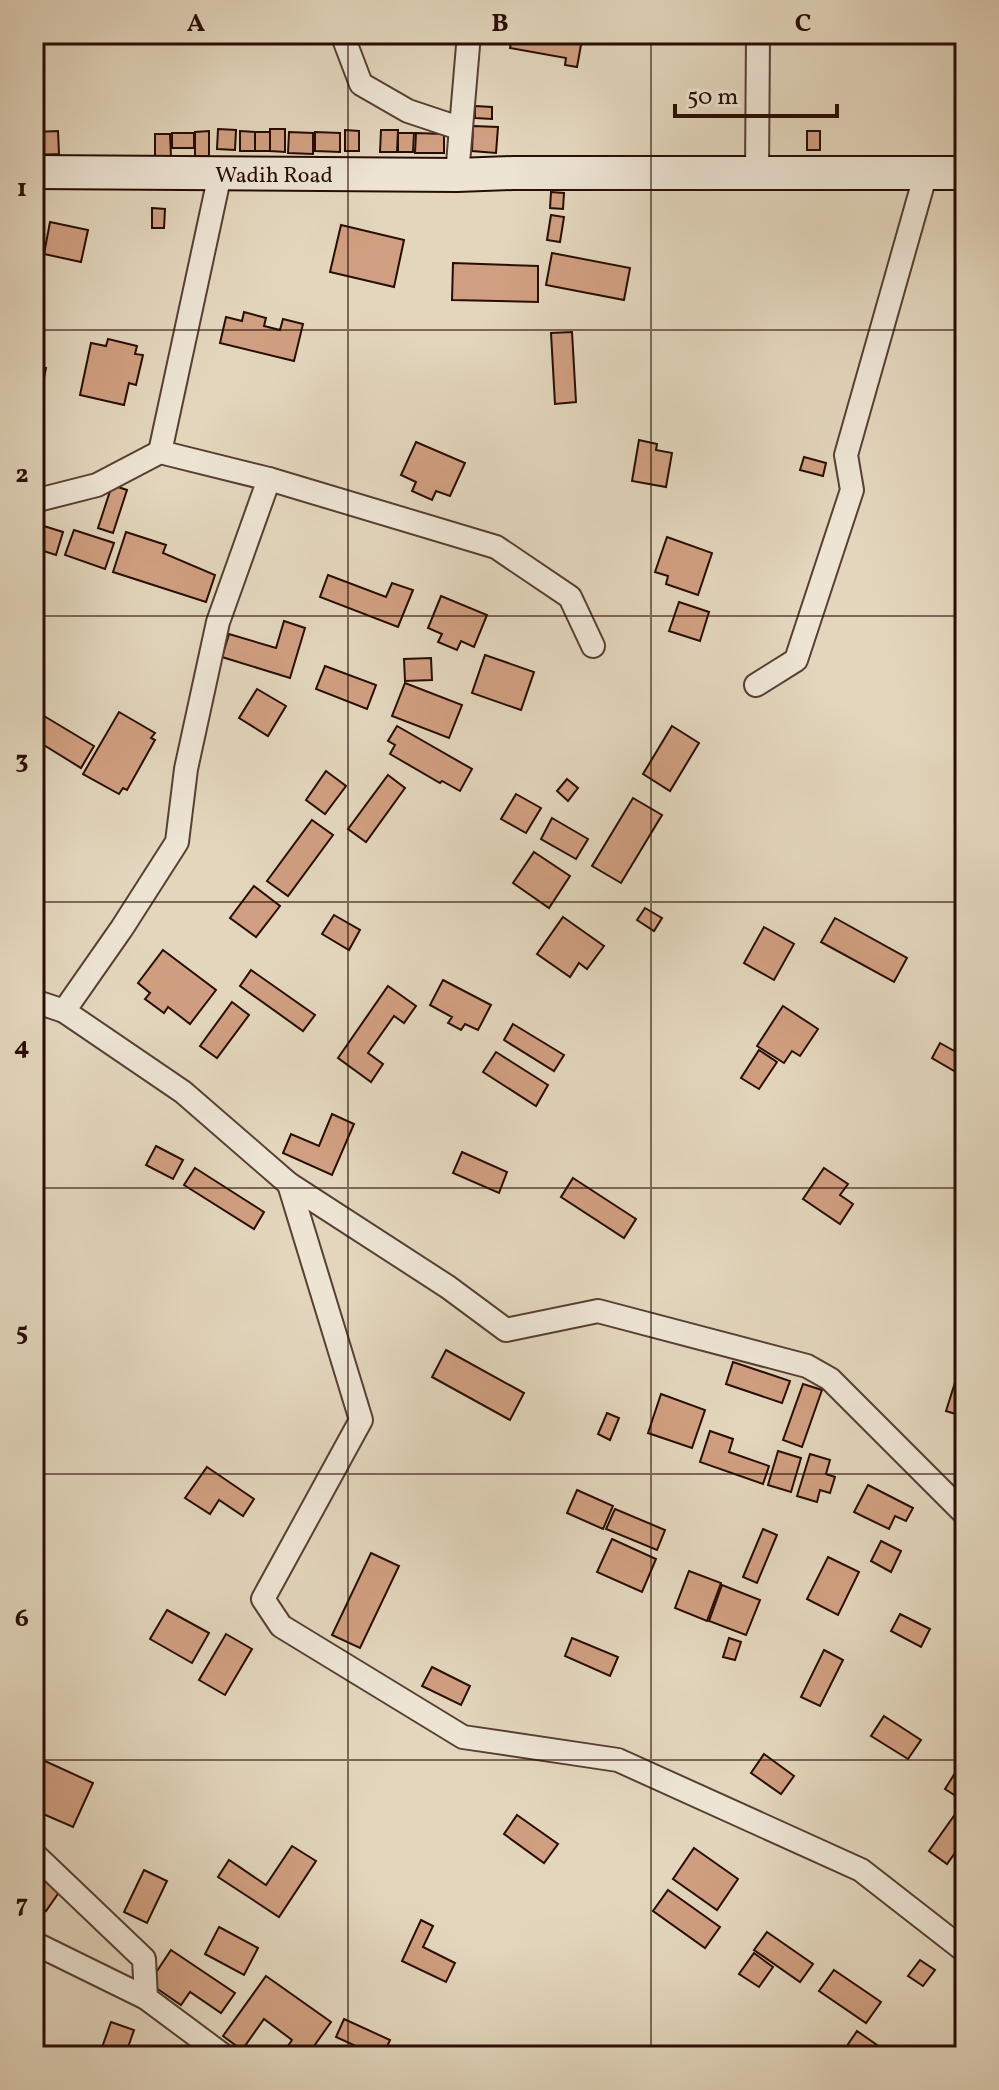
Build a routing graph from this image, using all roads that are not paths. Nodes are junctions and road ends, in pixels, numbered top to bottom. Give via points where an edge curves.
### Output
1 (342, 34) edge
2 (469, 34) edge
3 (758, 34) edge
4 (459, 128) junction
5 (34, 172) edge
6 (757, 172) junction
7 (926, 173) junction
8 (965, 173) edge
9 (220, 174) junction
10 (457, 175) junction
11 (160, 452) junction
12 (269, 479) junction
13 (34, 501) edge
14 (593, 646) dead end
15 (756, 685) dead end
16 (34, 1001) edge
17 (64, 1011) junction
18 (289, 1184) junction
19 (965, 1514) edge
20 (34, 1854) edge
21 (34, 1943) edge
22 (965, 1951) edge
23 (146, 1998) junction
24 (224, 2056) edge

1 - 4 street via 361,84 408,111
2 - 4 street
3 - 6 street
4 - 10 street
5 - 9 street, Wadih Road
6 - 7 street, Wadih Road
6 - 10 street, Wadih Road
7 - 8 street, Wadih Road
7 - 15 street via 846,455 852,490 796,660
9 - 10 street, Wadih Road
9 - 11 street
11 - 12 street
11 - 13 street via 97,485
12 - 14 street via 496,547 570,597
12 - 17 street via 218,622 186,769 177,842
16 - 17 street
17 - 18 street via 183,1092
18 - 19 street via 506,1330 598,1311 807,1366 830,1379
18 - 22 street via 361,1420 263,1599 281,1626 463,1737 618,1760 861,1870
20 - 23 street via 144,1959
21 - 23 street
23 - 24 street

